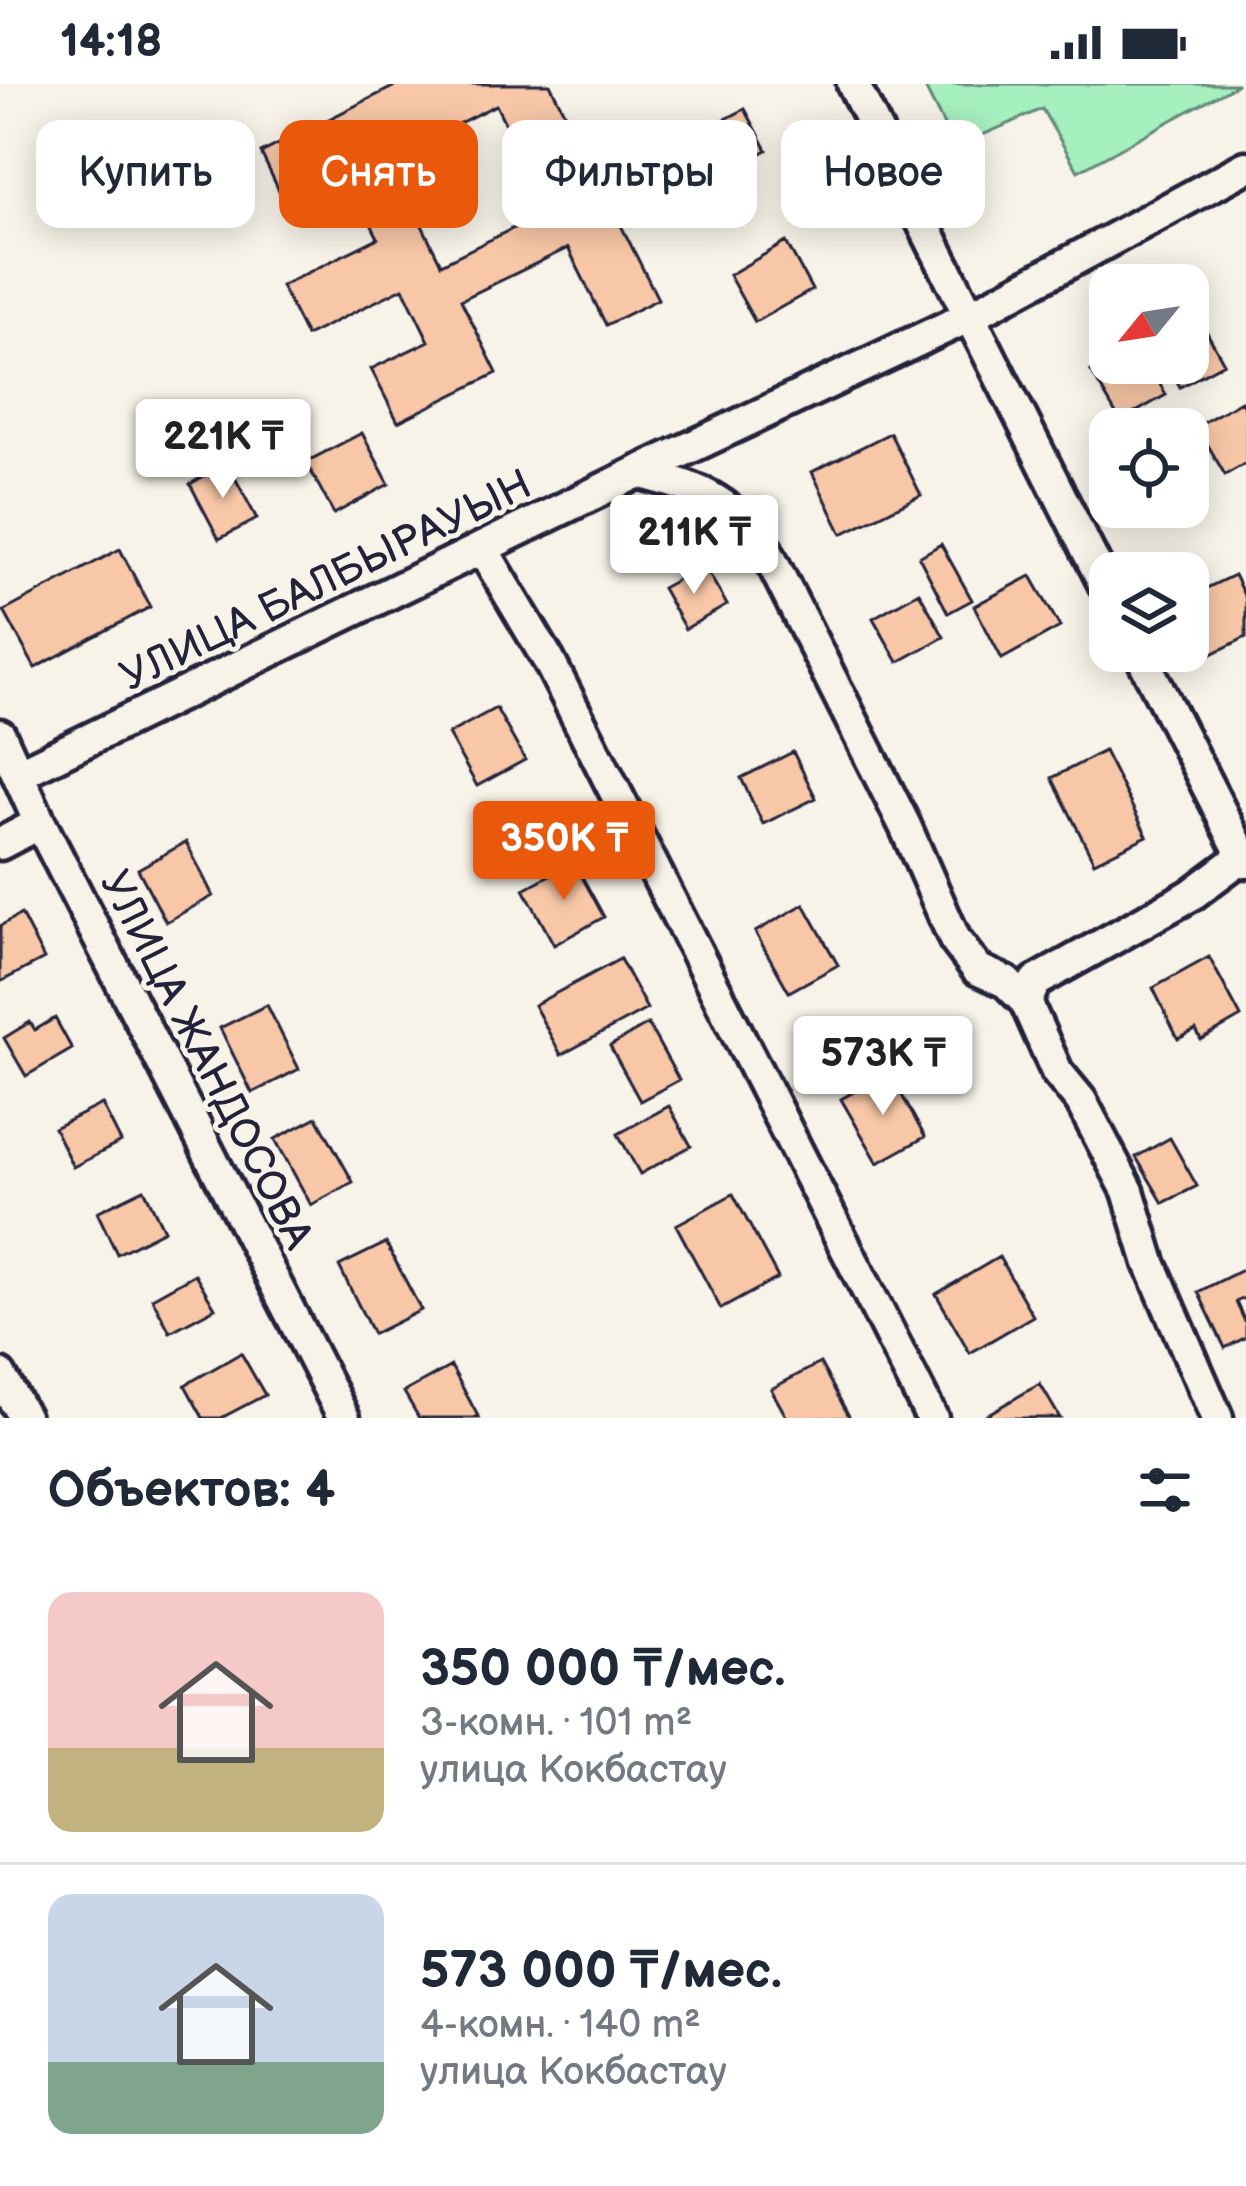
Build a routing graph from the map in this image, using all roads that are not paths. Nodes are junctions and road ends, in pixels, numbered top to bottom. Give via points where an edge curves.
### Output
1 (853, 84) edge
2 (1246, 167) edge
3 (968, 317) junction
4 (638, 472) junction
5 (483, 550) junction
6 (1089, 554) edge
7 (1150, 672) edge
8 (0, 735) edge
9 (18, 774) junction
10 (40, 823) junction
11 (0, 844) edge
12 (1245, 857) edge
13 (1026, 1002) junction
14 (0, 1375) edge
15 (24, 1418) edge
16 (344, 1418) edge
17 (932, 1418) edge
18 (1217, 1418) edge

1 - 3 street
2 - 3 street, УЛИЦА БАЛБЫРАУЫН
3 - 4 street, УЛИЦА БАЛБЫРАУЫН
3 - 6 street
4 - 5 street, УЛИЦА БАЛБЫРАУЫН
4 - 13 street via 700,489 759,536 955,940 977,969
5 - 9 street, УЛИЦА БАЛБЫРАУЫН
5 - 17 street via 549,662
7 - 12 street
8 - 9 street, УЛИЦА ЖАНДОСОВА
9 - 10 street, УЛИЦА ЖАНДОСОВА
10 - 11 street
10 - 16 street, УЛИЦА ЖАНДОСОВА
12 - 13 street via 1035,982
13 - 18 street via 1128,1191
14 - 15 street

